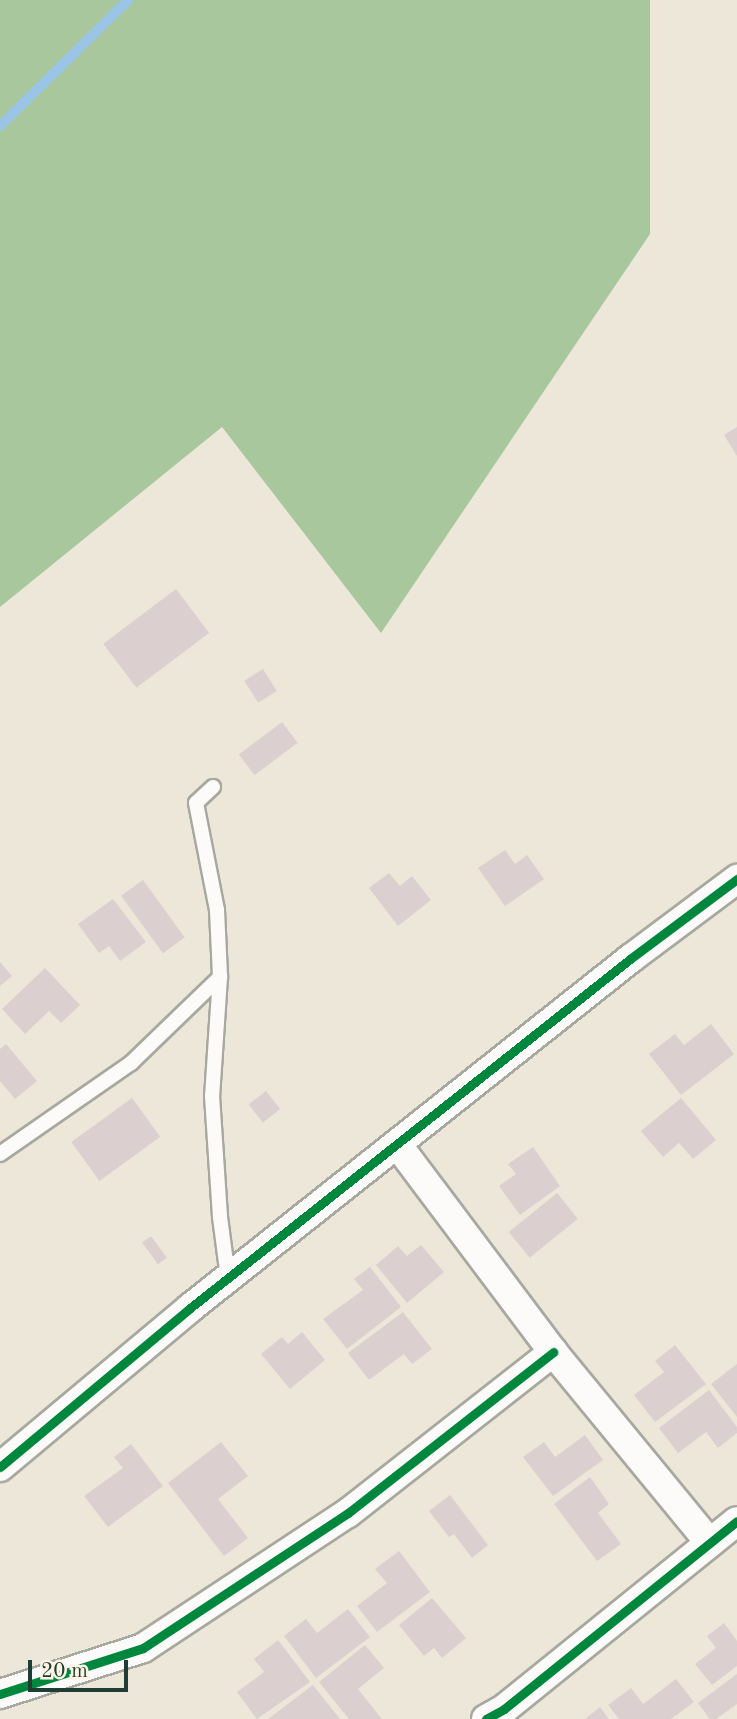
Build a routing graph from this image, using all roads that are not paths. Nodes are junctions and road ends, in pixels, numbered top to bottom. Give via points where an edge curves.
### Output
1 (213, 787) dead end
2 (737, 879) edge
3 (220, 976) junction
4 (397, 1144) junction
5 (0, 1154) edge
6 (228, 1278) junction
7 (553, 1352) junction
8 (0, 1467) edge
9 (737, 1521) edge
10 (710, 1543) junction
11 (0, 1694) edge
12 (486, 1719) edge

1 - 3 lane via 196,803 217,910
2 - 4 street
3 - 5 lane via 131,1063
3 - 6 lane via 212,1096
4 - 6 street
4 - 7 street
6 - 8 street
7 - 10 street
7 - 11 street via 348,1513 143,1648
9 - 10 street
10 - 12 street

